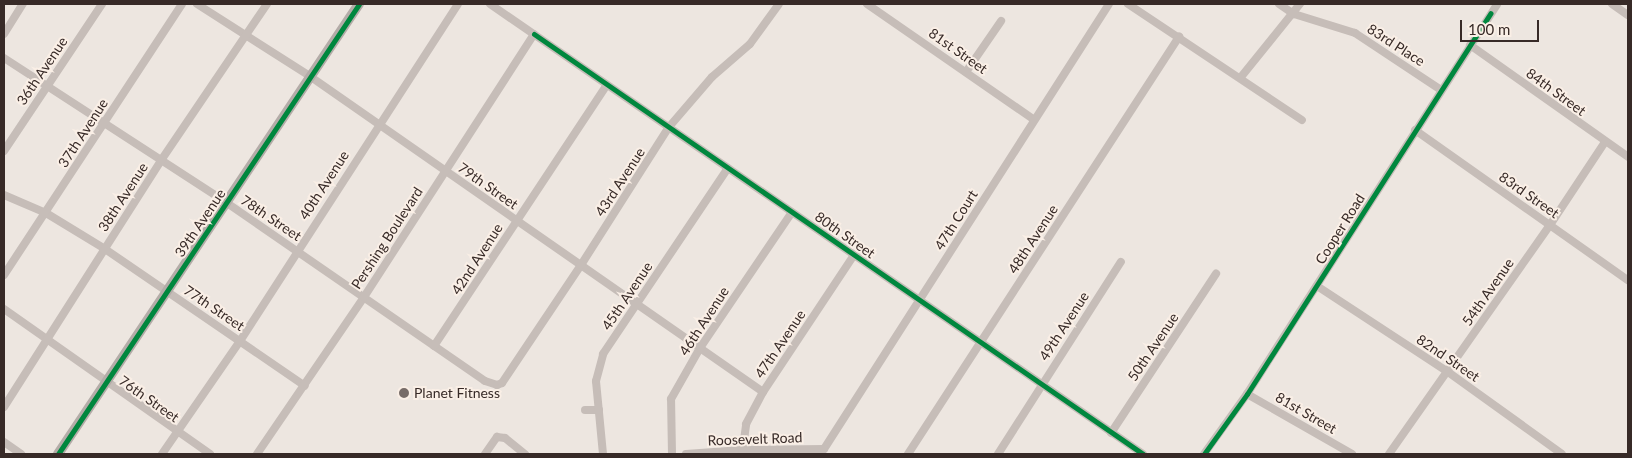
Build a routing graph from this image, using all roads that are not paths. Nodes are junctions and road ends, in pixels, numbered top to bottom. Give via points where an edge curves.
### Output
1 (23, 4) edge
2 (102, 4) edge
3 (182, 4) edge
4 (197, 4) edge
5 (267, 4) edge
6 (359, 4) edge
7 (458, 4) edge
8 (490, 4) edge
9 (779, 4) edge
10 (867, 4) edge
11 (1109, 4) edge
12 (1128, 4) edge
13 (1279, 4) edge
14 (1300, 4) edge
15 (1497, 4) edge
16 (1612, 4) edge
17 (879, 7) edge
18 (1294, 14) junction
19 (1628, 15) edge
20 (1001, 21) dead end
21 (4, 34) edge
22 (247, 34) junction
23 (534, 34) junction
24 (1179, 36) junction
25 (1470, 46) junction
26 (4, 58) edge
27 (966, 72) junction
28 (311, 77) junction
29 (1241, 77) junction
30 (607, 85) junction
31 (47, 86) junction
32 (1441, 90) junction
33 (1033, 119) junction
34 (1302, 120) dead end
35 (105, 124) junction
36 (378, 125) junction
37 (669, 128) junction
38 (1415, 130) junction
39 (1605, 142) junction
40 (4, 151) edge
41 (1628, 157) edge
42 (162, 160) junction
43 (728, 168) junction
44 (445, 171) junction
45 (4, 195) edge
46 (227, 203) junction
47 (792, 212) junction
48 (46, 213) junction
49 (517, 221) junction
50 (1550, 224) junction
51 (105, 249) junction
52 (297, 251) junction
53 (854, 254) junction
54 (1121, 262) dead end
55 (581, 266) junction
56 (1216, 274) dead end
57 (4, 275) edge
58 (1628, 280) edge
59 (1317, 286) junction
60 (167, 291) junction
61 (364, 297) junction
62 (920, 300) junction
63 (638, 304) junction
64 (4, 309) edge
65 (47, 340) junction
66 (240, 341) junction
67 (981, 342) junction
68 (434, 346) junction
69 (700, 348) junction
70 (1448, 372) junction
71 (106, 383) junction
72 (1042, 384) junction
73 (305, 386) junction
74 (497, 386) joint
75 (763, 392) junction
76 (1247, 394) junction
77 (4, 406) edge
78 (585, 410) dead end
79 (599, 410) junction
80 (177, 432) junction
81 (1111, 433) junction
82 (4, 442) edge
83 (824, 449) junction
84 (742, 452) edge
85 (21, 454) edge
86 (58, 454) edge
87 (162, 454) edge
88 (210, 454) edge
89 (257, 454) edge
90 (485, 454) edge
91 (525, 454) edge
92 (603, 454) edge
93 (672, 454) edge
94 (686, 454) edge
95 (831, 454) edge
96 (908, 454) edge
97 (998, 454) edge
98 (1143, 454) edge
99 (1204, 454) edge
100 (1352, 454) edge
101 (1389, 454) edge
102 (1562, 454) edge

1 - 21 street
2 - 31 street, 36th Avenue
3 - 35 street, 37th Avenue
4 - 22 street, 79th Street
5 - 22 street, 38th Avenue
6 - 28 main road, 39th Avenue
7 - 36 street, 40th Avenue
8 - 23 street, 80th Street
9 - 37 street, 43rd Avenue via 750,44 712,78
10 - 17 street, 81st Street
11 - 33 street, 47th Court
12 - 24 street
13 - 18 street, 83rd Place
14 - 18 street
15 - 25 street, Cooper Road
16 - 19 street
17 - 27 street, 81st Street
18 - 29 street
18 - 32 street, 83rd Place via 1354,33
20 - 27 street
22 - 28 street, 79th Street
22 - 42 street, 38th Avenue
23 - 30 street, 80th Street
23 - 44 street, Pershing Boulevard
24 - 29 street
24 - 67 street, 48th Avenue
25 - 32 street, Cooper Road
25 - 39 street, 84th Street
26 - 31 street, 78th Street
27 - 33 street, 81st Street
28 - 36 street, 79th Street
28 - 46 main road, 39th Avenue
29 - 34 street
30 - 37 street, 80th Street
30 - 49 street, 42nd Avenue
31 - 35 street, 78th Street
31 - 40 street, 36th Avenue
32 - 38 street, Cooper Road
33 - 62 street, 47th Court
35 - 42 street, 78th Street
35 - 48 street, 37th Avenue
36 - 44 street, 79th Street
36 - 52 street, 40th Avenue
37 - 43 street, 80th Street
37 - 55 street, 43rd Avenue
38 - 50 street, 83rd Street
38 - 59 street, Cooper Road
39 - 41 street, 84th Street
39 - 50 street, 54th Avenue
42 - 46 street, 78th Street
42 - 51 street, 38th Avenue
43 - 47 street, 80th Street
43 - 63 street, 45th Avenue
44 - 49 street, 79th Street
44 - 61 street, Pershing Boulevard
45 - 48 street, 77th Street
46 - 52 street, 78th Street
46 - 60 main road, 39th Avenue
47 - 53 street, 80th Street
47 - 69 street, 46th Avenue
48 - 51 street, 77th Street
48 - 57 street, 37th Avenue
49 - 55 street, 79th Street
49 - 68 street, 42nd Avenue
50 - 58 street, 83rd Street
50 - 70 street, 54th Avenue
51 - 60 street, 77th Street
51 - 65 street, 38th Avenue
52 - 61 street, 78th Street
52 - 66 street, 40th Avenue
53 - 62 street, 80th Street
53 - 75 street, 47th Avenue
54 - 72 street, 49th Avenue
55 - 63 street, 79th Street
55 - 74 street, 43rd Avenue
56 - 81 street, 50th Avenue
59 - 70 street, 82nd Street
59 - 76 street, Cooper Road
60 - 66 street, 77th Street
60 - 71 main road, 39th Avenue
61 - 68 street, 78th Street
61 - 73 street, Pershing Boulevard
62 - 67 street, 80th Street
62 - 83 street, 47th Court
63 - 69 street, 79th Street
63 - 79 street, 45th Avenue via 603,354 596,381
64 - 65 street, 76th Street
65 - 71 street, 76th Street
65 - 77 street, 38th Avenue
66 - 73 street, 77th Street
66 - 80 street, 40th Avenue
67 - 72 street, 80th Street
67 - 96 street, 48th Avenue
68 - 74 street, 78th Street
69 - 75 street, 79th Street
69 - 93 street, 46th Avenue via 670,399
70 - 101 street, 54th Avenue
70 - 102 street, 82nd Street
71 - 80 street, 76th Street
71 - 86 main road, 39th Avenue
72 - 81 street, 80th Street
72 - 97 street, 49th Avenue
73 - 89 street, Pershing Boulevard
75 - 84 street, 47th Avenue via 746,424
76 - 99 street, Cooper Road
76 - 100 street, 81st Street
78 - 79 street
79 - 92 street, 45th Avenue
80 - 87 street, 40th Avenue
80 - 88 street, 76th Street
81 - 98 street, 80th Street
82 - 85 street
83 - 84 street, Roosevelt Road
83 - 95 street
84 - 94 street, Roosevelt Road
90 - 91 street via 497,437 505,438

